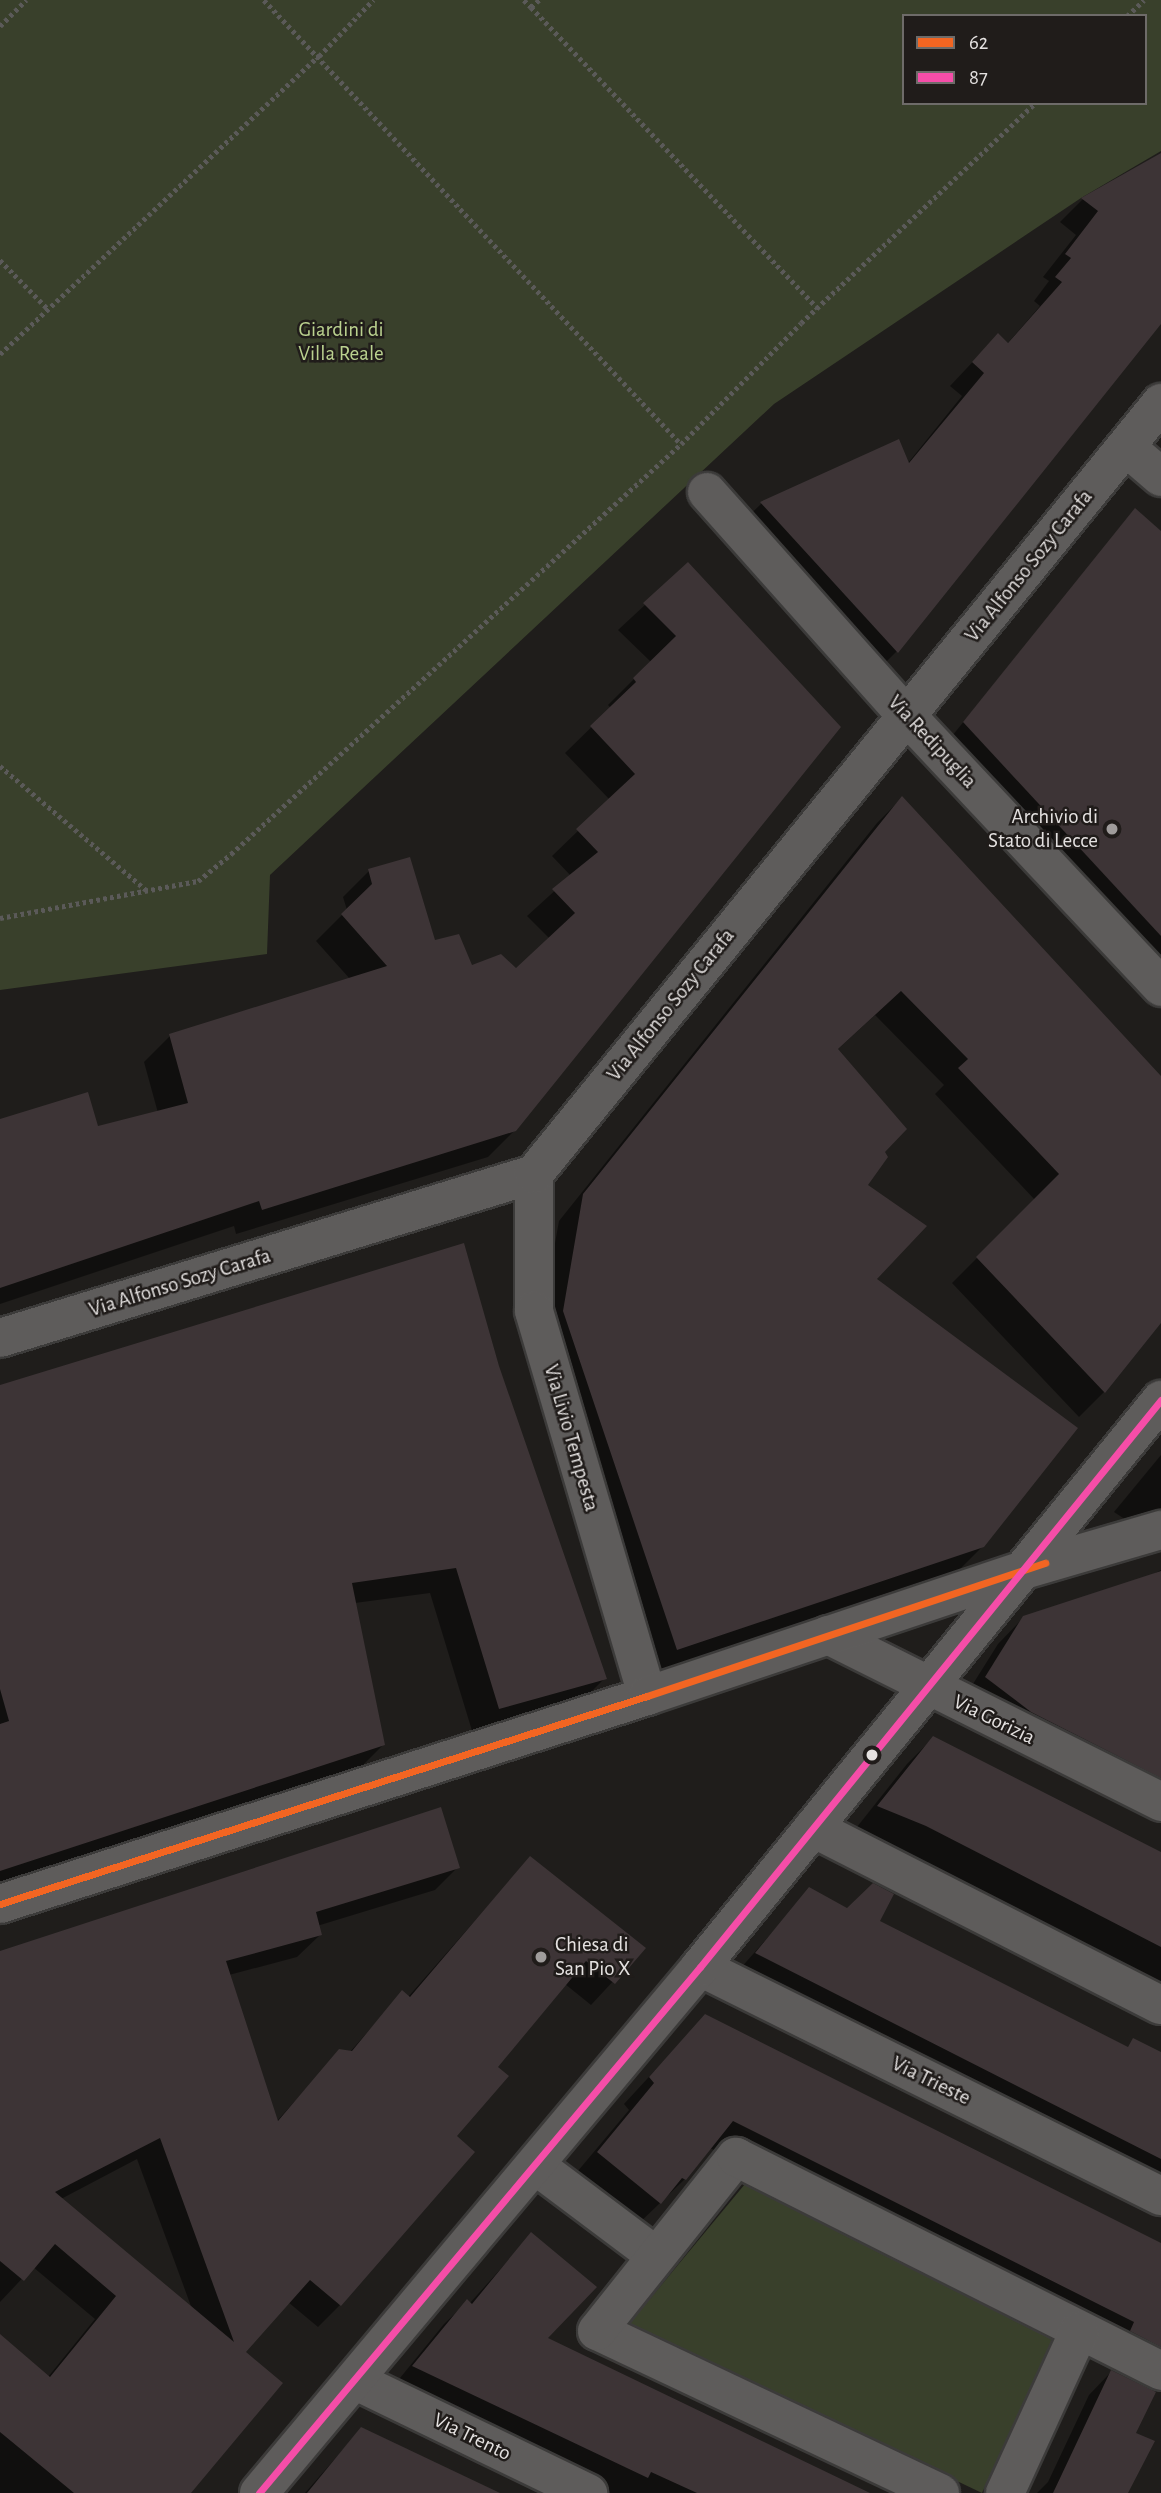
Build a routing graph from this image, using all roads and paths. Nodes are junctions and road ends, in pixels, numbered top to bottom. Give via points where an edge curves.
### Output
1 (26, 0) edge
2 (264, 0) edge
3 (373, 0) edge
4 (524, 0) edge
5 (539, 0) edge
6 (1144, 0) edge
7 (531, 7) junction
8 (1129, 14) edge
9 (0, 26) edge
10 (319, 56) junction
11 (1033, 105) edge
12 (0, 260) edge
13 (818, 308) junction
14 (48, 309) junction
15 (0, 354) edge
16 (1161, 403) edge
17 (681, 444) junction
18 (1126, 447) junction
19 (1161, 477) edge
20 (707, 492) dead end
21 (906, 715) junction
22 (0, 766) edge
23 (147, 890) junction
24 (0, 918) edge
25 (1161, 987) edge
26 (534, 1174) junction
27 (0, 1338) edge
28 (1161, 1400) edge
29 (1161, 1530) edge
30 (1024, 1570) junction
31 (828, 1635) junction
32 (927, 1687) junction
33 (647, 1696) junction
34 (1161, 1802) edge
35 (813, 1828) junction
36 (0, 1904) edge
37 (700, 1967) junction
38 (1161, 2006) edge
39 (535, 2165) junction
40 (1161, 2196) edge
41 (656, 2256) junction
42 (1079, 2331) junction
43 (1161, 2371) edge
44 (356, 2381) junction
45 (259, 2493) edge
46 (588, 2493) edge
47 (940, 2493) edge
48 (1005, 2493) edge

1 - 9 path
2 - 10 path
3 - 10 path
4 - 7 path
5 - 7 path
6 - 8 path
7 - 13 path
10 - 14 path
10 - 17 path
11 - 13 path
12 - 14 path
13 - 17 path
14 - 15 path
16 - 18 street, Via Alfonso Sozy Carafa
17 - 23 path via 232,854 198,881
18 - 19 street
18 - 21 street, Via Alfonso Sozy Carafa
20 - 21 street, Via Redipuglia
21 - 25 street, Via Redipuglia
21 - 26 street, Via Alfonso Sozy Carafa
22 - 23 path
23 - 24 path
26 - 27 street, Via Alfonso Sozy Carafa
26 - 33 street, Via Livio Tempesta via 534,1311
28 - 30 street
29 - 30 street
30 - 31 street
30 - 32 street
31 - 32 street, Via Gorizia
31 - 33 street
32 - 34 street, Via Gorizia
32 - 35 street
33 - 36 street
35 - 37 street
35 - 38 street
37 - 39 street
37 - 40 street, Via Trieste
39 - 41 street
39 - 44 street
41 - 42 street via 736,2157
41 - 47 street via 597,2331
42 - 43 street
42 - 48 street
44 - 45 street
44 - 46 street, Via Trento

